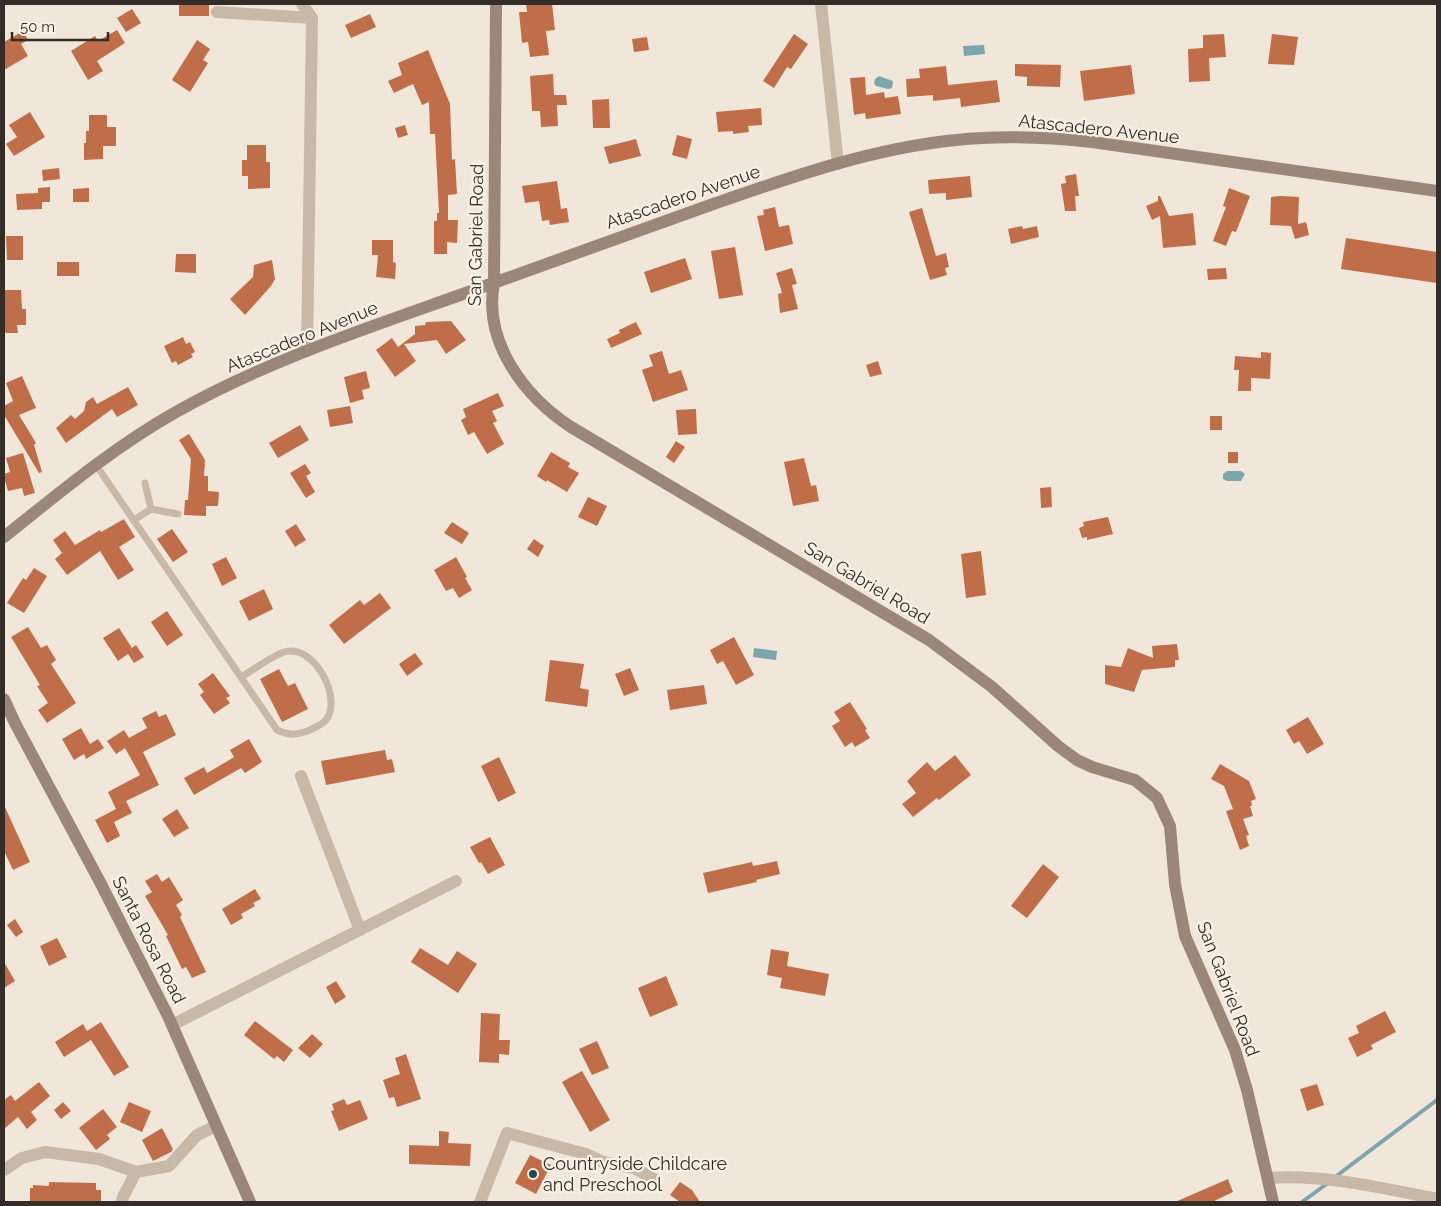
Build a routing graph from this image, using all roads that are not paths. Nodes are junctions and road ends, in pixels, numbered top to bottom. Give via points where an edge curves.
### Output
1 (302, 4) edge
2 (496, 4) edge
3 (821, 4) edge
4 (217, 12) dead end
5 (312, 18) junction
6 (838, 164) junction
7 (1437, 190) edge
8 (494, 283) junction
9 (307, 351) junction
10 (96, 465) junction
11 (144, 483) dead end
12 (151, 509) junction
13 (178, 514) dead end
14 (134, 520) junction
15 (4, 537) edge
16 (241, 677) junction
17 (4, 700) edge
18 (301, 776) dead end
19 (456, 881) dead end
20 (360, 930) junction
21 (172, 1025) junction
22 (216, 1126) junction
23 (4, 1170) edge
24 (136, 1172) junction
25 (1268, 1178) junction
26 (654, 1179) dead end
27 (1437, 1199) edge
28 (122, 1202) edge
29 (250, 1202) edge
30 (480, 1202) edge
31 (1273, 1202) edge

1 - 5 street
2 - 8 street, San Gabriel Road
3 - 6 street
4 - 5 street
5 - 9 street
6 - 7 street, Atascadero Avenue via 907,147 956,140 1053,138
6 - 8 street, Atascadero Avenue via 775,183
8 - 9 street, Atascadero Avenue
8 - 25 street, San Gabriel Road via 491,299 494,324 504,352 527,389 553,415 928,640 992,687 1077,760 1136,780 1157,798 1170,826 1175,884 1185,936 1236,1050
9 - 10 street, Atascadero Avenue via 240,379 175,413
10 - 14 lane
10 - 15 street, Atascadero Avenue
11 - 12 lane
12 - 13 lane
12 - 14 lane
14 - 16 lane
16 - 16 lane via 285,652 305,655 321,672 329,690 331,710 319,726 288,735 277,730
17 - 21 street, Santa Rosa Road
18 - 20 street
19 - 20 street
20 - 21 street
21 - 22 street, Santa Rosa Road
22 - 24 street via 197,1135 169,1166
22 - 29 street, Santa Rosa Road
23 - 24 street via 22,1158 45,1152 99,1159
24 - 28 street
25 - 27 street via 1357,1184
25 - 31 street, San Gabriel Road
26 - 30 street via 634,1168 507,1133

